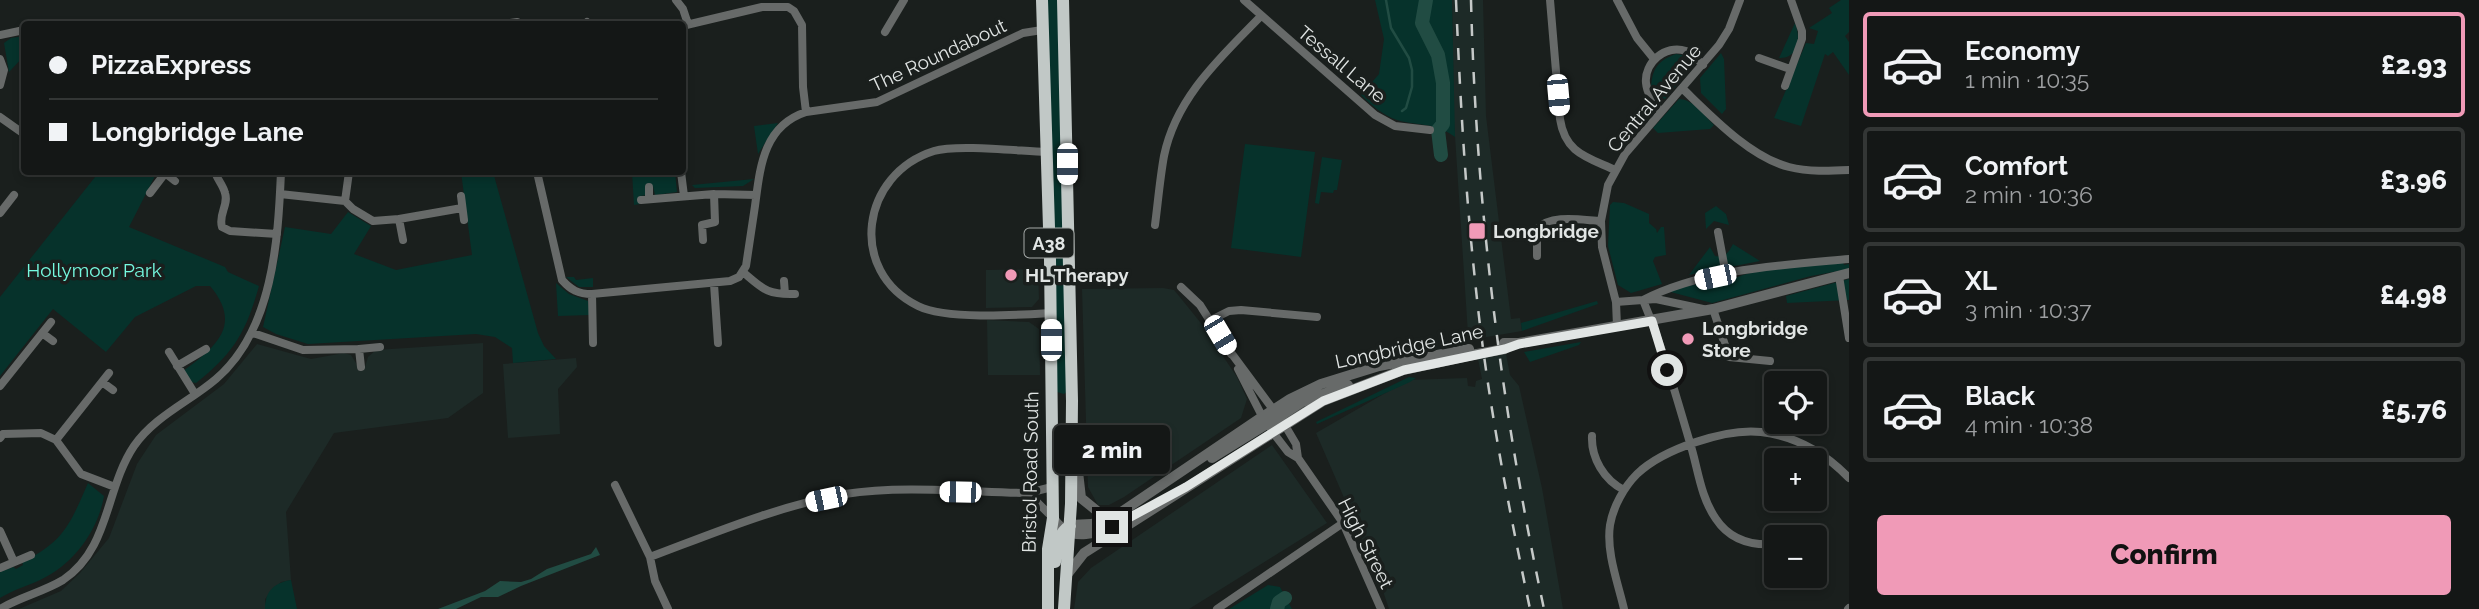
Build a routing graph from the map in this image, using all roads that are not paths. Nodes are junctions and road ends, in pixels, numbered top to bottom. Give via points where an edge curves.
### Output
1 (676, 0) edge
2 (904, 0) edge
3 (1042, 0) edge
4 (1050, 0) edge
5 (1063, 0) edge
6 (1550, 0) edge
7 (1617, 0) edge
8 (1740, 0) edge
9 (1791, 0) edge
10 (1249, 2) edge
11 (761, 4) edge
12 (1261, 16) junction
13 (684, 21) edge
14 (686, 25) edge
15 (1042, 30) junction
16 (21, 31) edge
17 (885, 32) dead end
18 (0, 35) edge
19 (1759, 58) dead end
20 (0, 59) edge
21 (1654, 59) junction
22 (1703, 65) junction
23 (1790, 69) junction
24 (0, 85) edge
25 (1785, 86) dead end
26 (1683, 89) junction
27 (806, 112) junction
28 (1661, 112) junction
29 (0, 117) edge
30 (1430, 131) dead end
31 (21, 132) edge
32 (1046, 152) junction
33 (1615, 170) junction
34 (1849, 170) edge
35 (164, 175) edge
36 (169, 175) edge
37 (216, 175) edge
38 (281, 175) edge
39 (349, 175) edge
40 (538, 175) edge
41 (681, 175) edge
42 (174, 181) dead end
43 (649, 187) dead end
44 (150, 193) dead end
45 (280, 194) junction
46 (714, 194) junction
47 (14, 195) dead end
48 (461, 195) dead end
49 (757, 195) junction
50 (684, 196) junction
51 (345, 201) junction
52 (462, 208) junction
53 (1, 209) edge
54 (399, 219) junction
55 (464, 220) dead end
56 (1601, 220) junction
57 (1155, 225) dead end
58 (1718, 232) dead end
59 (277, 234) junction
60 (403, 240) dead end
61 (703, 240) dead end
62 (1537, 256) dead end
63 (1849, 259) edge
64 (743, 272) junction
65 (1726, 275) junction
66 (1844, 275) edge
67 (784, 281) dead end
68 (714, 284) junction
69 (1181, 287) dead end
70 (592, 294) junction
71 (785, 294) junction
72 (795, 294) dead end
73 (1643, 300) junction
74 (1616, 302) junction
75 (1710, 310) junction
76 (1051, 313) junction
77 (1317, 317) dead end
78 (1211, 320) junction
79 (1652, 321) junction
80 (51, 322) dead end
81 (1617, 327) junction
82 (253, 332) junction
83 (42, 333) junction
84 (1849, 338) edge
85 (53, 341) dead end
86 (593, 343) dead end
87 (718, 343) dead end
88 (380, 347) dead end
89 (206, 348) dead end
90 (359, 348) junction
91 (1229, 350) junction
92 (1477, 351) junction
93 (169, 352) dead end
94 (1770, 361) dead end
95 (177, 366) junction
96 (361, 367) dead end
97 (109, 373) dead end
98 (102, 382) junction
99 (0, 386) edge
100 (113, 390) dead end
101 (1072, 393) junction
102 (195, 394) junction
103 (1051, 394) junction
104 (1279, 417) junction
105 (1072, 420) junction
106 (1267, 424) junction
107 (1, 433) edge
108 (1592, 436) dead end
109 (1072, 437) junction
110 (56, 440) junction
111 (1691, 445) junction
112 (1298, 458) junction
113 (1849, 478) edge
114 (615, 485) dead end
115 (115, 487) junction
116 (1052, 487) junction
117 (1186, 487) junction
118 (1624, 491) junction
119 (1028, 493) junction
120 (1053, 518) junction
121 (1111, 519) junction
122 (1343, 523) junction
123 (1067, 530) junction
124 (0, 531) edge
125 (1764, 545) edge
126 (31, 555) dead end
127 (650, 557) junction
128 (14, 562) junction
129 (0, 568) edge
130 (1066, 576) junction
131 (0, 609) edge
132 (668, 609) edge
133 (1050, 609) edge
134 (1064, 609) edge
135 (1217, 609) edge
136 (1381, 609) edge
137 (1624, 609) edge

1 - 13 street
2 - 17 street
3 - 15 highway, Bristol Road South / A38
4 - 15 highway via 1049,23
5 - 101 highway, Bristol Road South / A38
6 - 33 street via 1564,138 1576,152
7 - 21 street
8 - 22 street, Central Avenue via 1729,29
9 - 23 street via 1802,39
10 - 12 street, Tessall Lane
11 - 14 street
11 - 27 street via 788,7 802,25
12 - 30 street, Tessall Lane via 1375,115 1395,126
12 - 57 street via 1198,83 1180,114 1165,153
15 - 27 street, The Roundabout via 1023,33 877,102
15 - 32 highway, Bristol Road South / A38
16 - 18 street
19 - 23 street
20 - 24 street via 4,70
21 - 22 street via 1677,50
21 - 28 street via 1646,83
22 - 26 street, Central Avenue
23 - 25 street
26 - 28 street, Central Avenue
26 - 34 street via 1722,127 1759,153 1786,166
27 - 49 street, The Roundabout via 780,127 770,140 762,157
28 - 33 street, Central Avenue
29 - 31 street
32 - 76 highway, Bristol Road South / A38
32 - 76 street via 946,149 913,160 896,174 877,203 871,246 890,284 903,297 930,311
33 - 56 street, Central Avenue
35 - 44 street
36 - 42 street
37 - 59 street via 225,191 222,227
38 - 45 street
39 - 51 street
40 - 70 street via 562,280 578,293
41 - 50 street
43 - 50 street via 645,200
45 - 51 street
45 - 59 street
46 - 49 street
46 - 50 street
46 - 61 street via 715,222 702,225
47 - 53 street
48 - 52 street
49 - 64 street, The Roundabout
51 - 54 street via 373,221
52 - 54 street
52 - 55 street
54 - 60 street
56 - 62 street via 1542,223 1537,229
56 - 74 street, Central Avenue via 1602,247
58 - 65 street
59 - 82 street via 265,300
63 - 65 street, Longbridge Lane
64 - 68 street
64 - 71 street via 768,293
65 - 73 street, Longbridge Lane via 1670,286
66 - 75 street, Longbridge Lane
66 - 84 street
67 - 71 street
68 - 70 street
68 - 87 street
69 - 78 street
70 - 86 street
71 - 72 street
73 - 74 street, Longbridge Lane
73 - 75 street, Longbridge Lane
73 - 79 street
74 - 81 street
75 - 79 street, Longbridge Lane
75 - 94 street via 1729,357
76 - 103 highway, Bristol Road South / A38
77 - 78 street via 1241,310
78 - 91 street
79 - 81 street, Longbridge Lane
79 - 111 street
80 - 83 street
81 - 92 street, Longbridge Lane, bridge
82 - 90 street via 303,350
82 - 102 street via 226,369
83 - 85 street
83 - 99 street
88 - 90 street
89 - 95 street
90 - 96 street
91 - 104 street, High Street
91 - 106 street, High Street
92 - 104 street, Longbridge Lane via 1382,373 1321,394
92 - 104 street, Longbridge Lane via 1410,359 1344,376 1310,389
93 - 95 street
95 - 102 street
97 - 98 street
98 - 100 street
98 - 110 street
101 - 103 highway via 1059,398
101 - 105 highway, Bristol Road South / A38
102 - 115 street via 147,430 122,467
103 - 116 highway, Bristol Road South / A38
104 - 106 street
104 - 106 street, Longbridge Lane
104 - 112 street, High Street via 1296,444
105 - 109 highway, Bristol Road South / A38
105 - 116 highway via 1066,431 1065,470
106 - 112 street, High Street
106 - 117 street, Longbridge Lane
106 - 121 street, Longbridge Lane
107 - 110 street via 41,433
108 - 118 street via 1596,460
109 - 121 street via 1081,498
109 - 123 highway, Bristol Road South / A38
110 - 115 street via 80,474
111 - 113 street via 1739,432 1769,433 1813,449
111 - 118 street via 1644,468
111 - 125 street via 1703,496 1716,519 1745,542
112 - 122 street, High Street
114 - 127 street
115 - 131 street via 102,531 76,569 63,580
116 - 119 street
116 - 120 highway, Bristol Road South / A38
117 - 123 street, Longbridge Lane via 1112,527 1088,534
117 - 130 street, Longbridge Lane via 1084,554
118 - 137 street via 1610,536
119 - 120 street
119 - 127 street via 846,494 786,508
120 - 123 street
120 - 133 highway, Bristol Road South / A38 via 1048,549
121 - 123 street, Longbridge Lane
122 - 135 street
122 - 136 street, High Street
123 - 130 highway, Bristol Road South / A38
123 - 133 highway via 1056,551
124 - 128 street
126 - 128 street
127 - 132 street
128 - 129 street
130 - 134 highway, Bristol Road South / A38

